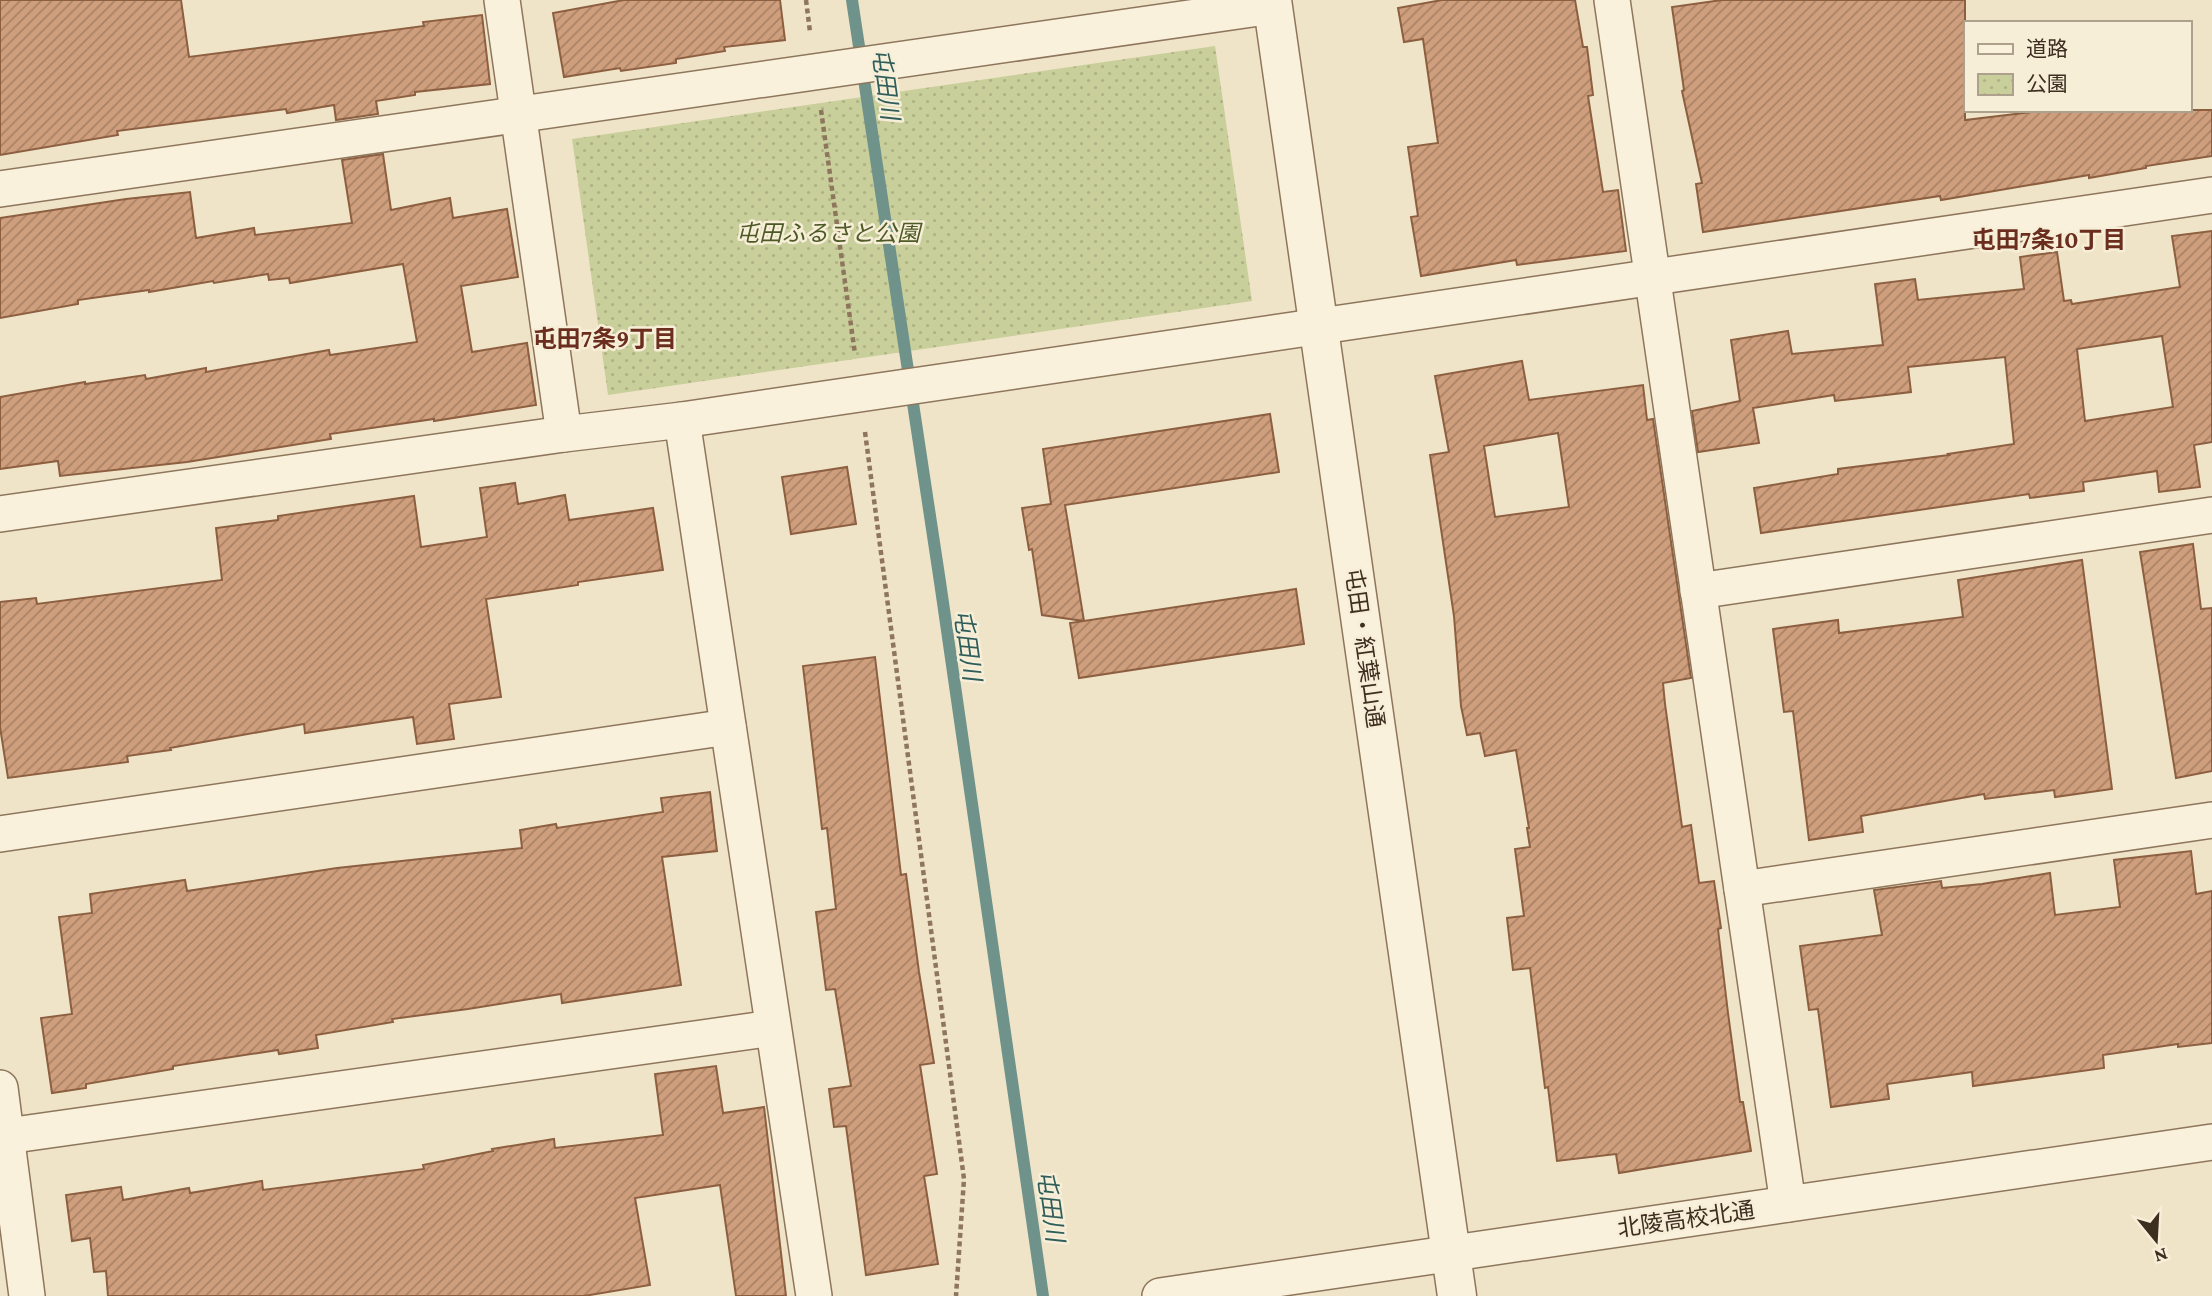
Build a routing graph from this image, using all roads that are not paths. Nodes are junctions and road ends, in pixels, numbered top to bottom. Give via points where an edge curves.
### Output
1 (502, 0) edge
2 (1612, 0) edge
3 (1273, 3) edge
4 (518, 114) junction
5 (0, 189) edge
6 (2212, 195) edge
7 (1652, 278) junction
8 (1319, 327) junction
9 (682, 420) junction
10 (564, 434) junction
11 (0, 514) edge
12 (2212, 515) edge
13 (1698, 591) junction
14 (728, 727) junction
15 (2212, 820) edge
16 (0, 834) edge
17 (1742, 890) junction
18 (773, 1028) junction
19 (0, 1088) edge
20 (7, 1136) junction
21 (2212, 1142) edge
22 (1788, 1205) junction
23 (1451, 1254) junction
24 (27, 1296) edge
25 (814, 1296) edge
26 (1160, 1296) edge
27 (1457, 1296) edge

1 - 4 street
2 - 7 street
3 - 4 street
3 - 8 street, 屯田・紅葉山通
4 - 5 street
4 - 10 street
6 - 7 street
7 - 8 street
7 - 13 street
8 - 9 street
8 - 23 street, 屯田・紅葉山通
9 - 10 street
9 - 14 street
10 - 11 street
12 - 13 street
13 - 17 street
14 - 16 street
14 - 18 street
15 - 17 street
17 - 22 street
18 - 20 street
18 - 25 street
19 - 20 street
20 - 24 street
21 - 22 street, 北陵高校北通
22 - 23 street, 北陵高校北通
23 - 26 street, 北陵高校北通
23 - 27 street, 屯田・紅葉山通

